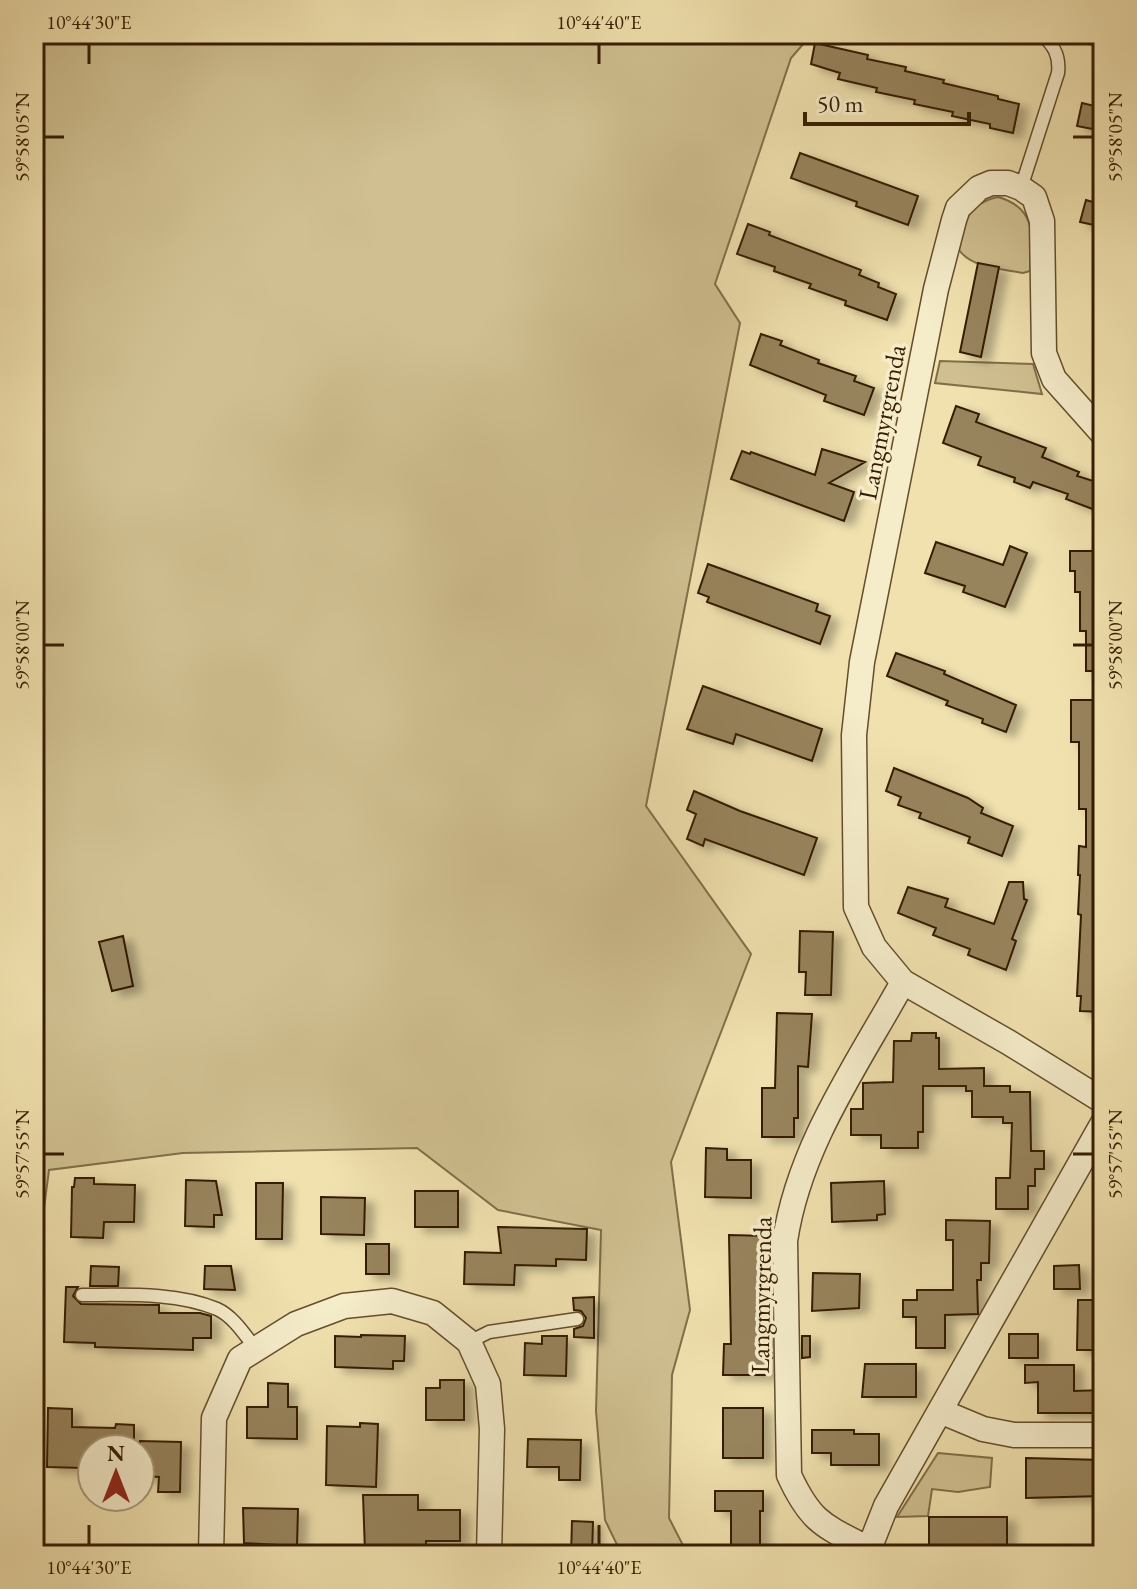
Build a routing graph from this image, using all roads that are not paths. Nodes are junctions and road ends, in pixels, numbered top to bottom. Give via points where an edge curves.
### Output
1 (1040, 34) edge
2 (1021, 188) junction
3 (1103, 434) edge
4 (903, 982) junction
5 (1103, 1101) edge
6 (1103, 1123) edge
7 (82, 1295) dead end
8 (577, 1319) dead end
9 (469, 1342) junction
10 (256, 1349) junction
11 (940, 1411) junction
12 (1103, 1435) edge
13 (869, 1552) edge
14 (211, 1555) edge
15 (489, 1555) edge

1 - 2 lane via 1056,51 1058,73
2 - 3 street via 1034,197 1042,221 1044,353 1054,379
2 - 4 street, Langmyrgrenda via 991,183 958,208 936,289 862,662 854,735 856,907 874,947
4 - 5 street, Langmyrgrenda
4 - 13 street, Langmyrgrenda via 802,1168 785,1241 789,1475 820,1524
6 - 11 street, Langmyrgrenda
7 - 10 lane via 145,1296 219,1310
8 - 9 lane via 489,1332
9 - 10 street via 433,1313 392,1301 344,1306 296,1324
9 - 15 street via 488,1384
10 - 14 street via 240,1359 214,1418
11 - 12 street via 1014,1435
11 - 13 street, Langmyrgrenda via 886,1506

